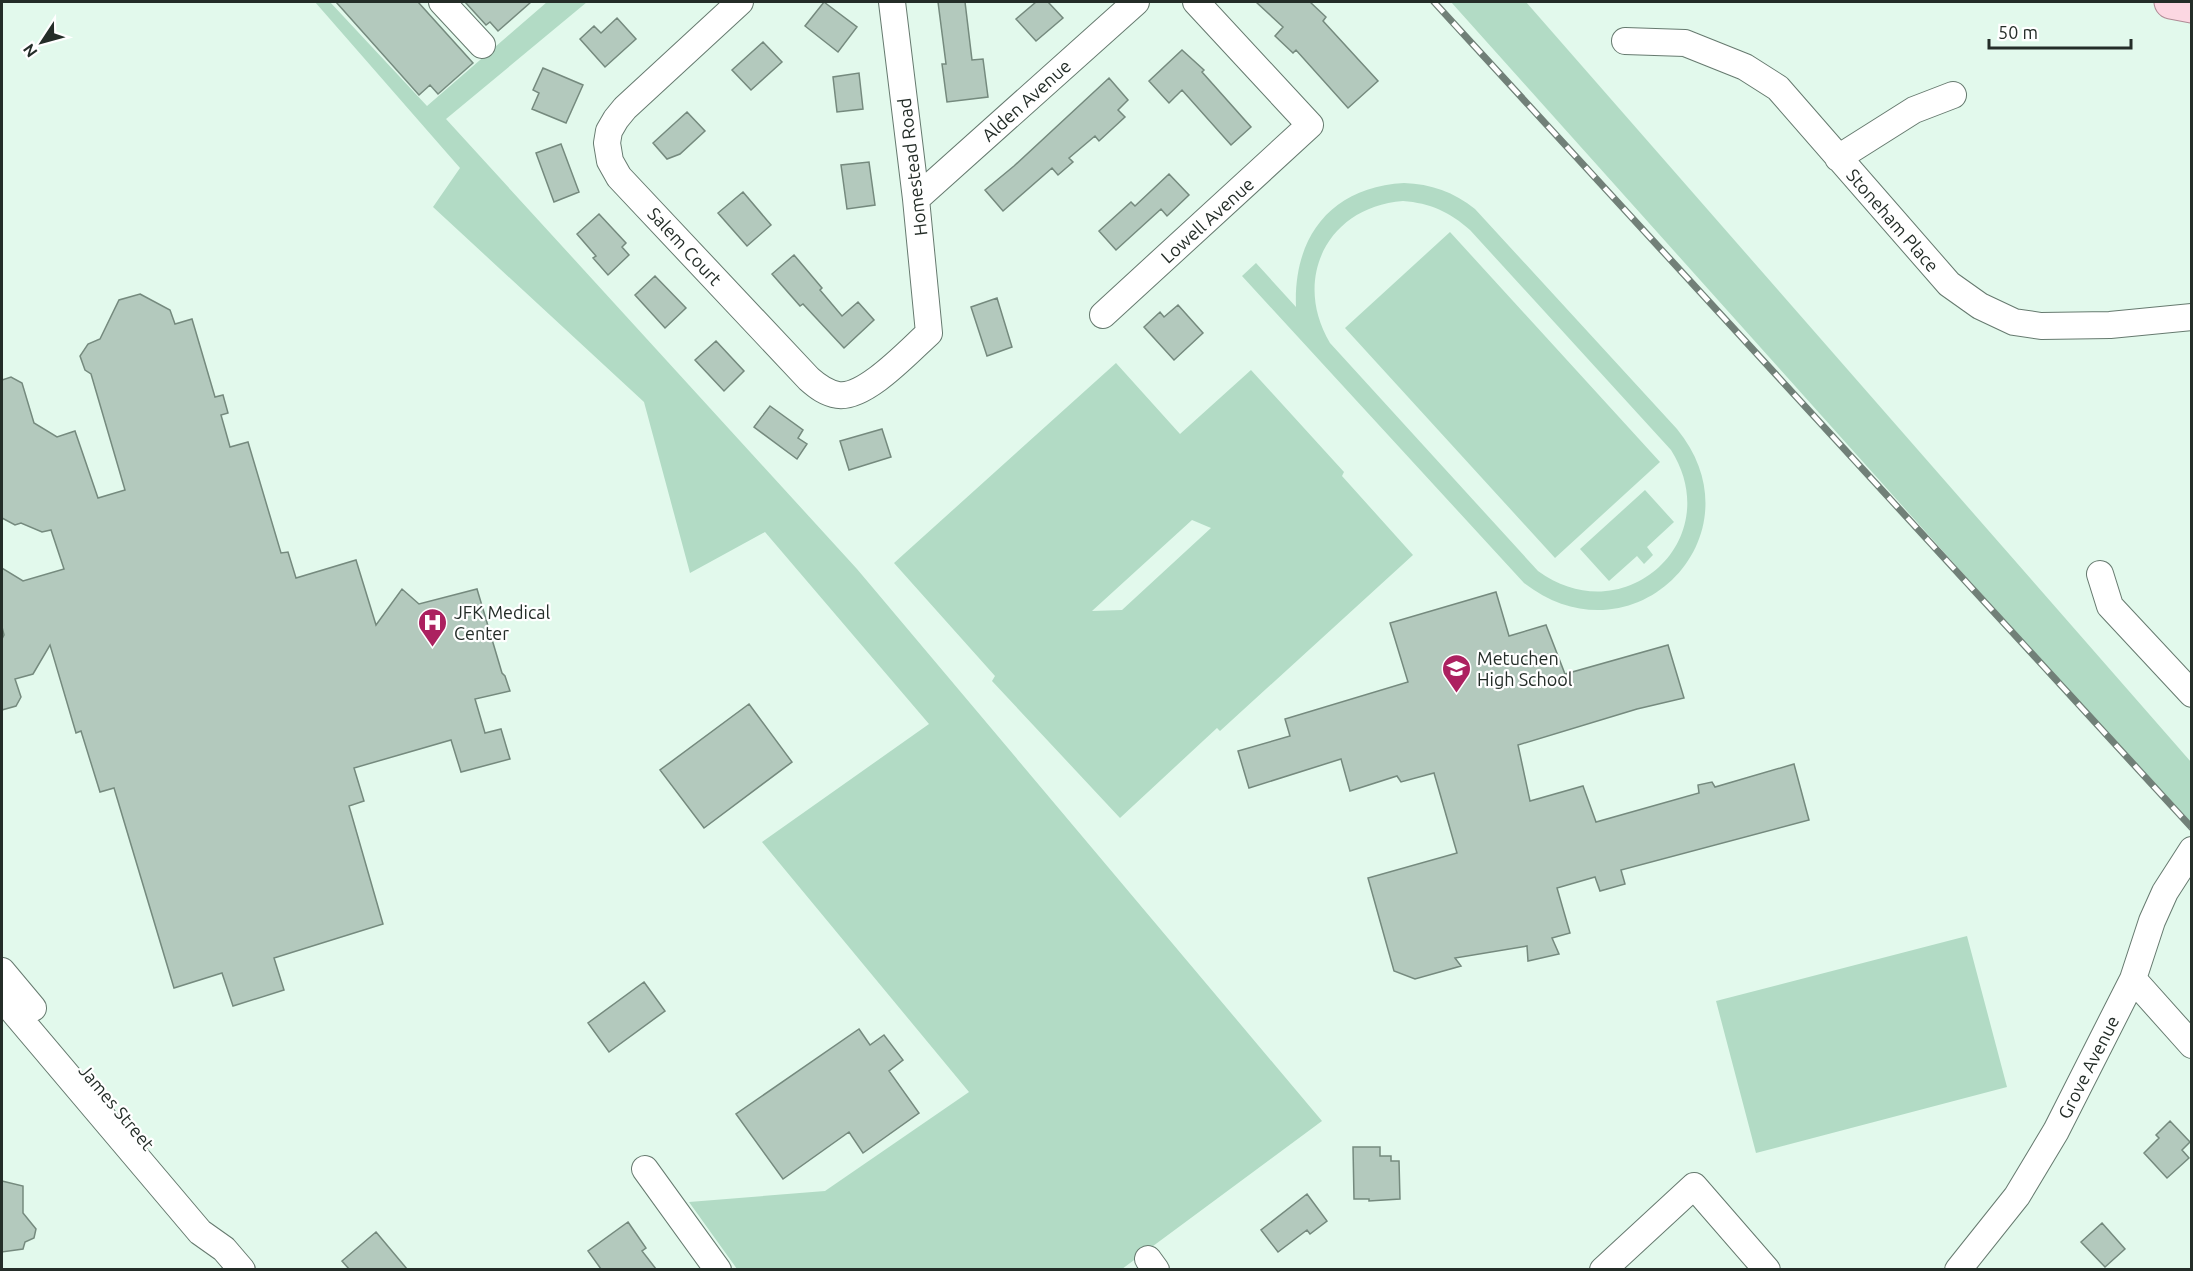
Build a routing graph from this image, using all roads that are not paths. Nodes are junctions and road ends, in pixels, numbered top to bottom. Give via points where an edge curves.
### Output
1 (442, 2) edge
2 (740, 2) edge
3 (892, 2) edge
4 (1136, 2) edge
5 (1196, 2) edge
6 (2171, 2) edge
7 (2192, 6) edge
8 (1625, 41) dead end
9 (482, 45) dead end
10 (1953, 95) dead end
11 (1838, 158) junction
12 (916, 199) junction
13 (1103, 315) dead end
14 (2192, 317) edge
15 (929, 333) joint
16 (2100, 574) dead end
17 (2192, 694) edge
18 (2192, 850) edge
19 (2, 971) edge
20 (2133, 979) junction
21 (2, 998) edge
22 (2192, 1045) edge
23 (645, 1169) dead end
24 (224, 1249) junction
25 (242, 1269) edge
26 (718, 1269) edge
27 (1603, 1269) edge
28 (1767, 1269) edge
29 (1958, 1269) edge

1 - 9 street
2 - 15 street, Salem Court via 625,108 609,131 610,160 619,177 823,391 852,394 867,387
3 - 12 street, Homestead Road
4 - 12 street, Alden Avenue
5 - 13 street, Lowell Avenue via 1310,125
6 - 7 main road
8 - 11 street, Stoneham Place via 1685,43 1745,68 1778,88
10 - 11 street via 1914,110
11 - 14 street, Stoneham Place via 1949,284 1980,306 2014,322 2041,326 2110,325
12 - 15 street, Homestead Road
16 - 17 street via 2110,606
18 - 20 street, Grove Avenue via 2165,892
19 - 24 street, James Street via 214,1221
20 - 22 street
20 - 29 street, Grove Avenue via 2031,1174
21 - 24 street, James Street via 201,1232
23 - 26 street
24 - 25 street, James Street
27 - 28 street via 1695,1186

